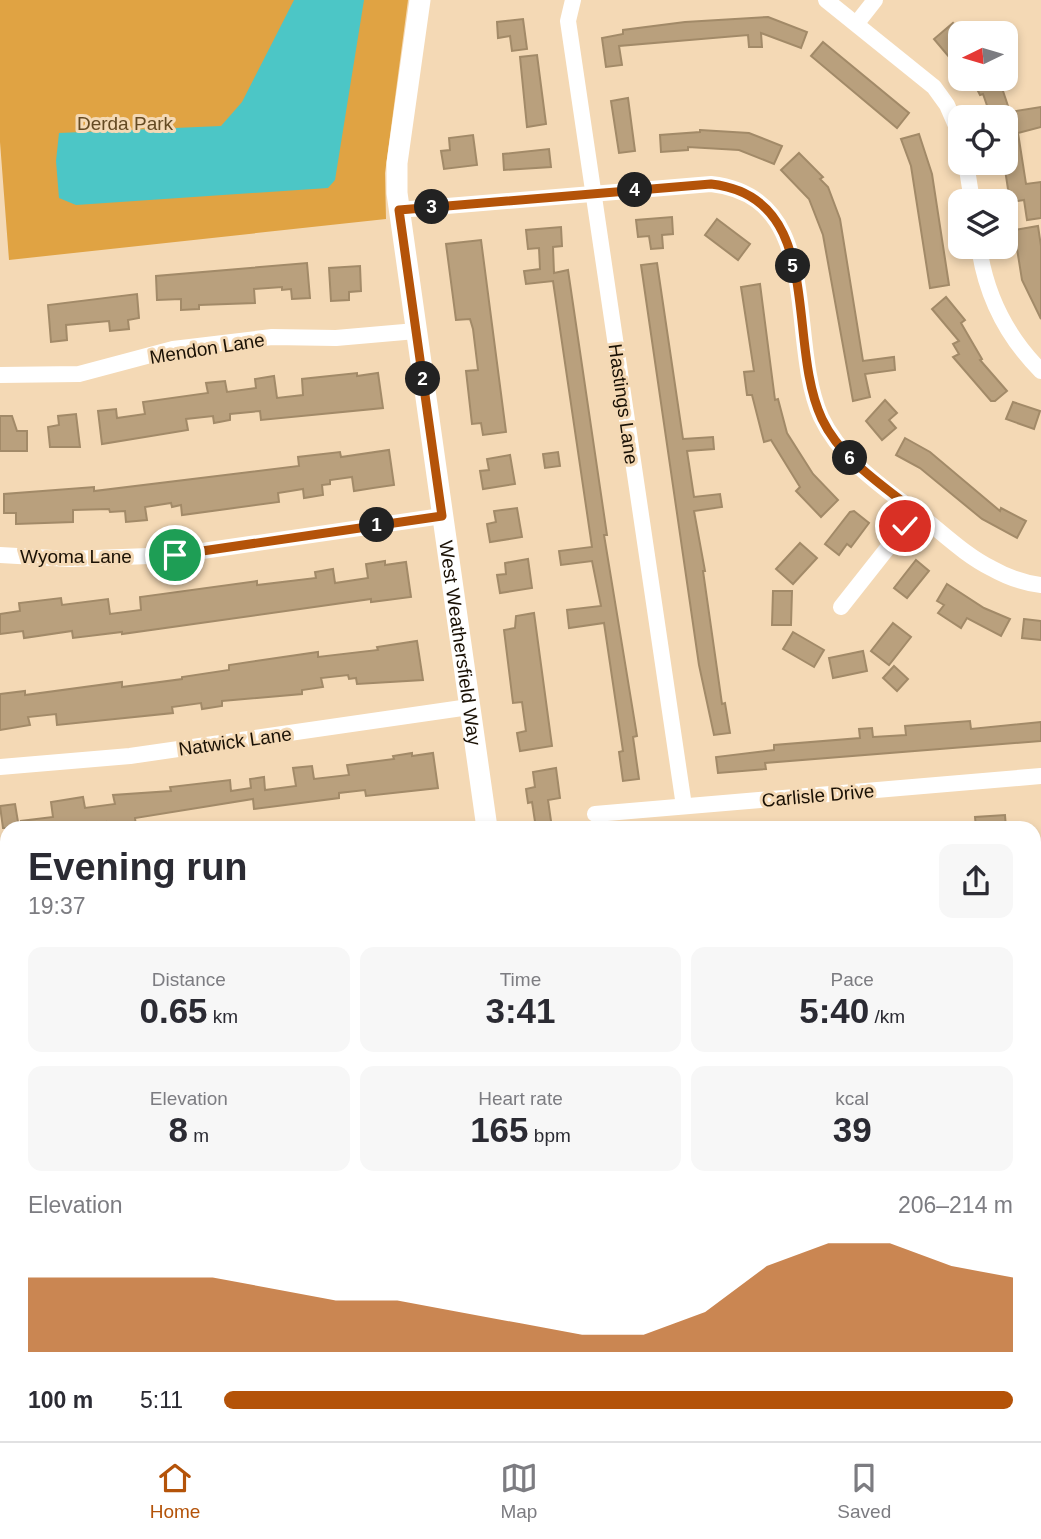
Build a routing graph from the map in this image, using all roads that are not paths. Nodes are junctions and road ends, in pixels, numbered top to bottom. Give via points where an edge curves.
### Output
1 (420, 0) edge
2 (825, 0) edge
3 (875, 0) edge
4 (572, 1) edge
5 (857, 23) junction
6 (948, 107) edge
7 (593, 194) junction
8 (399, 210) junction
9 (982, 259) edge
10 (416, 331) junction
11 (1041, 371) edge
12 (0, 375) edge
13 (916, 512) junction
14 (442, 516) junction
15 (0, 555) edge
16 (1041, 585) edge
17 (841, 607) dead end
18 (469, 707) junction
19 (0, 767) edge
20 (1041, 776) edge
21 (684, 806) junction
22 (595, 814) dead end
23 (485, 821) edge

1 - 8 street, West Weathersfield Way via 397,163
2 - 5 street
3 - 5 street
4 - 7 street, Hastings Lane via 568,21
5 - 6 street via 934,87
7 - 8 street
7 - 13 street via 711,184 743,190 769,209 790,248 807,363 822,419 844,452
7 - 21 street, Hastings Lane
8 - 10 street, West Weathersfield Way
9 - 11 street via 999,315
10 - 12 street, Mendon Lane via 336,338 272,337 173,349 79,374
10 - 14 street, West Weathersfield Way
13 - 16 street via 989,568
13 - 17 street
14 - 15 street, Wyoma Lane via 175,555 70,559
14 - 18 street, West Weathersfield Way
18 - 19 street, Natwick Lane via 130,756
18 - 23 street, West Weathersfield Way
20 - 21 street, Carlisle Drive
21 - 22 street, Carlisle Drive

